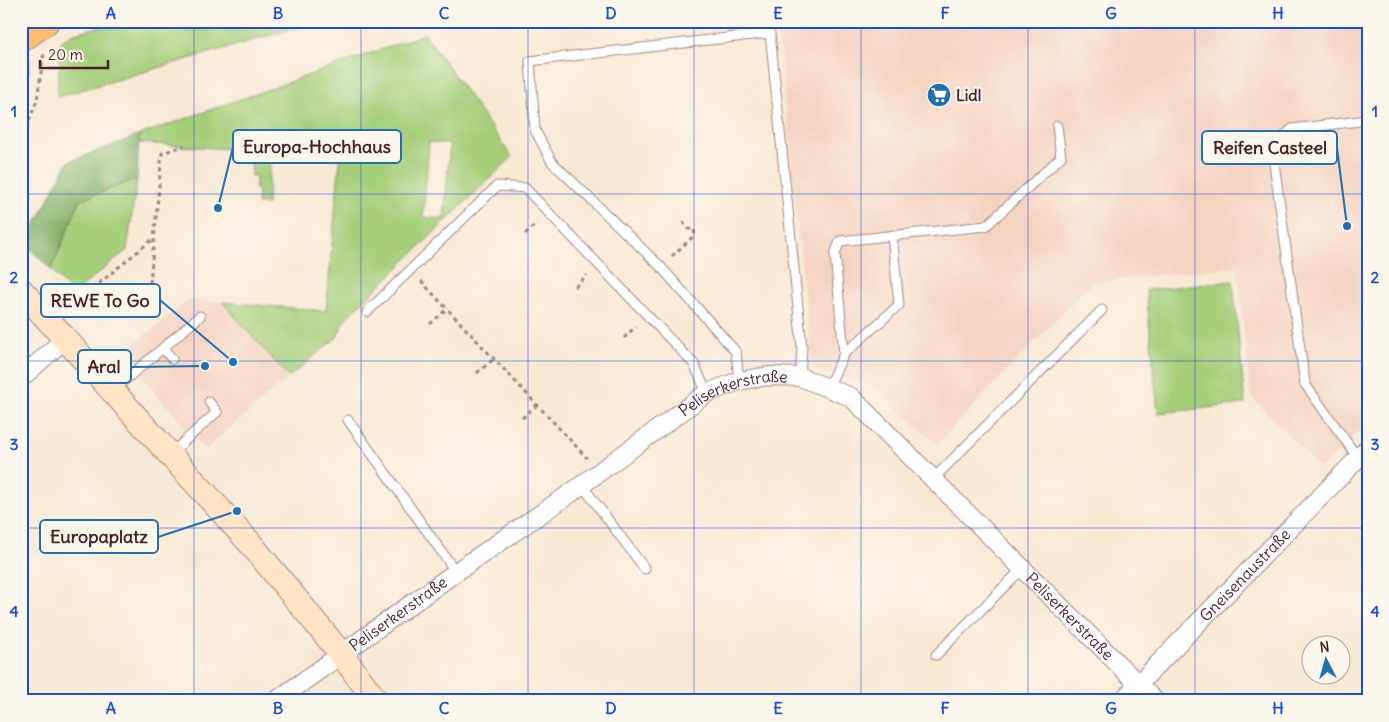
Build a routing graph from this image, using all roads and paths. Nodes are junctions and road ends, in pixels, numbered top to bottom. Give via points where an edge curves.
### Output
1 (45, 21) edge
2 (21, 38) edge
3 (44, 52) dead end
4 (1368, 120) edge
5 (1057, 126) dead end
6 (21, 143) edge
7 (184, 146) dead end
8 (683, 221) dead end
9 (892, 235) junction
10 (154, 237) junction
11 (680, 249) dead end
12 (422, 281) dead end
13 (150, 283) dead end
14 (21, 290) edge
15 (448, 308) junction
16 (1102, 310) dead end
17 (367, 312) dead end
18 (200, 316) dead end
19 (430, 324) dead end
20 (59, 330) junction
21 (163, 348) junction
22 (844, 354) junction
23 (495, 358) junction
24 (172, 359) dead end
25 (477, 373) dead end
26 (800, 377) junction
27 (21, 378) edge
28 (739, 381) junction
29 (828, 386) junction
30 (114, 390) junction
31 (707, 393) junction
32 (209, 402) dead end
33 (538, 404) junction
34 (522, 418) dead end
35 (348, 420) dead end
36 (1363, 453) edge
37 (170, 455) junction
38 (597, 473) junction
39 (934, 478) junction
40 (582, 485) junction
41 (1023, 568) junction
42 (645, 569) dead end
43 (456, 572) junction
44 (342, 655) junction
45 (936, 655) dead end
46 (1139, 684) junction
47 (1368, 697) edge
48 (276, 701) edge
49 (376, 701) edge
50 (1122, 701) edge
51 (1155, 701) edge
52 (1364, 701) edge

1 - 2 highway
3 - 6 path via 37,100
4 - 36 lane via 1292,129 1272,148 1305,384
5 - 9 lane via 1061,157 986,226
7 - 10 path via 162,154
8 - 11 path via 688,230 694,229 695,235
9 - 22 lane via 899,306
9 - 22 lane via 840,241 835,254
10 - 13 path
10 - 20 path
12 - 15 path
14 - 20 main road
15 - 19 path
15 - 23 path
16 - 39 lane
17 - 31 lane via 496,186 525,188 694,364
18 - 21 lane
20 - 27 street
20 - 30 main road
21 - 24 lane
21 - 30 lane
22 - 29 lane
23 - 25 path
23 - 33 path
26 - 28 street, Peliserkerstraße via 768,376
26 - 28 lane via 802,347 770,33 530,61 535,130 552,162 660,266 736,352
26 - 29 street, Peliserkerstraße
28 - 31 street, Peliserkerstraße
29 - 39 street, Peliserkerstraße via 851,397
30 - 37 main road
31 - 38 street, Peliserkerstraße
32 - 37 lane via 217,412
33 - 34 path
33 - 38 path via 581,450
35 - 43 lane
36 - 46 street, Gneisenaustraße
37 - 44 main road via 250,543
38 - 40 street, Peliserkerstraße
39 - 41 street, Peliserkerstraße
40 - 42 lane
40 - 43 street, Peliserkerstraße
41 - 45 lane
41 - 46 street, Peliserkerstraße
43 - 44 street, Peliserkerstraße
44 - 48 street, Peliserkerstraße
44 - 49 main road
46 - 50 street, Gneisenaustraße
46 - 51 street, Peliserkerstraße
47 - 52 path

